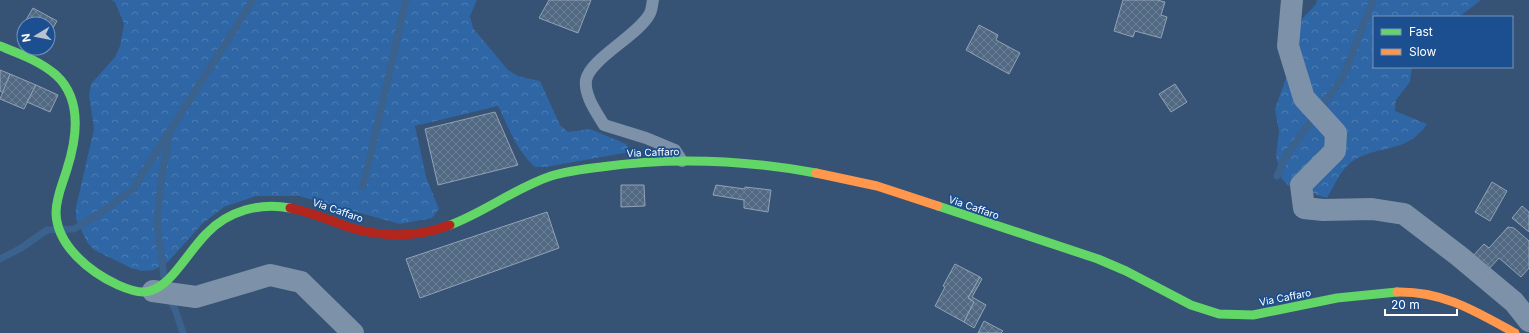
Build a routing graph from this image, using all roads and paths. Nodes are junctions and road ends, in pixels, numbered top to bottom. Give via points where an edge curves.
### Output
1 (653, 0) edge
2 (1292, 0) edge
3 (0, 46) edge
4 (682, 161) junction
5 (153, 291) junction
6 (1529, 321) edge
7 (353, 333) edge
8 (1515, 333) edge

1 - 4 lane via 650,14 590,70 586,81 590,100 604,125 675,150
2 - 6 street via 1288,46 1304,98 1336,133 1335,151 1301,185 1304,208 1372,209 1404,214 1514,302
3 - 5 street via 42,64 62,81 71,94 76,115 76,140 58,201 57,218 64,242 82,262 114,284 136,291
4 - 5 street, Via Caffaro via 645,161 583,169 553,176 527,186 456,224 416,234 373,234 299,208 251,208 237,213 211,229 169,278
4 - 8 street, Via Caffaro via 751,164 840,178 886,189 1116,266 1180,300 1221,315 1255,314 1314,302 1395,292 1430,294 1464,305
5 - 7 street via 196,297 270,275 301,282

